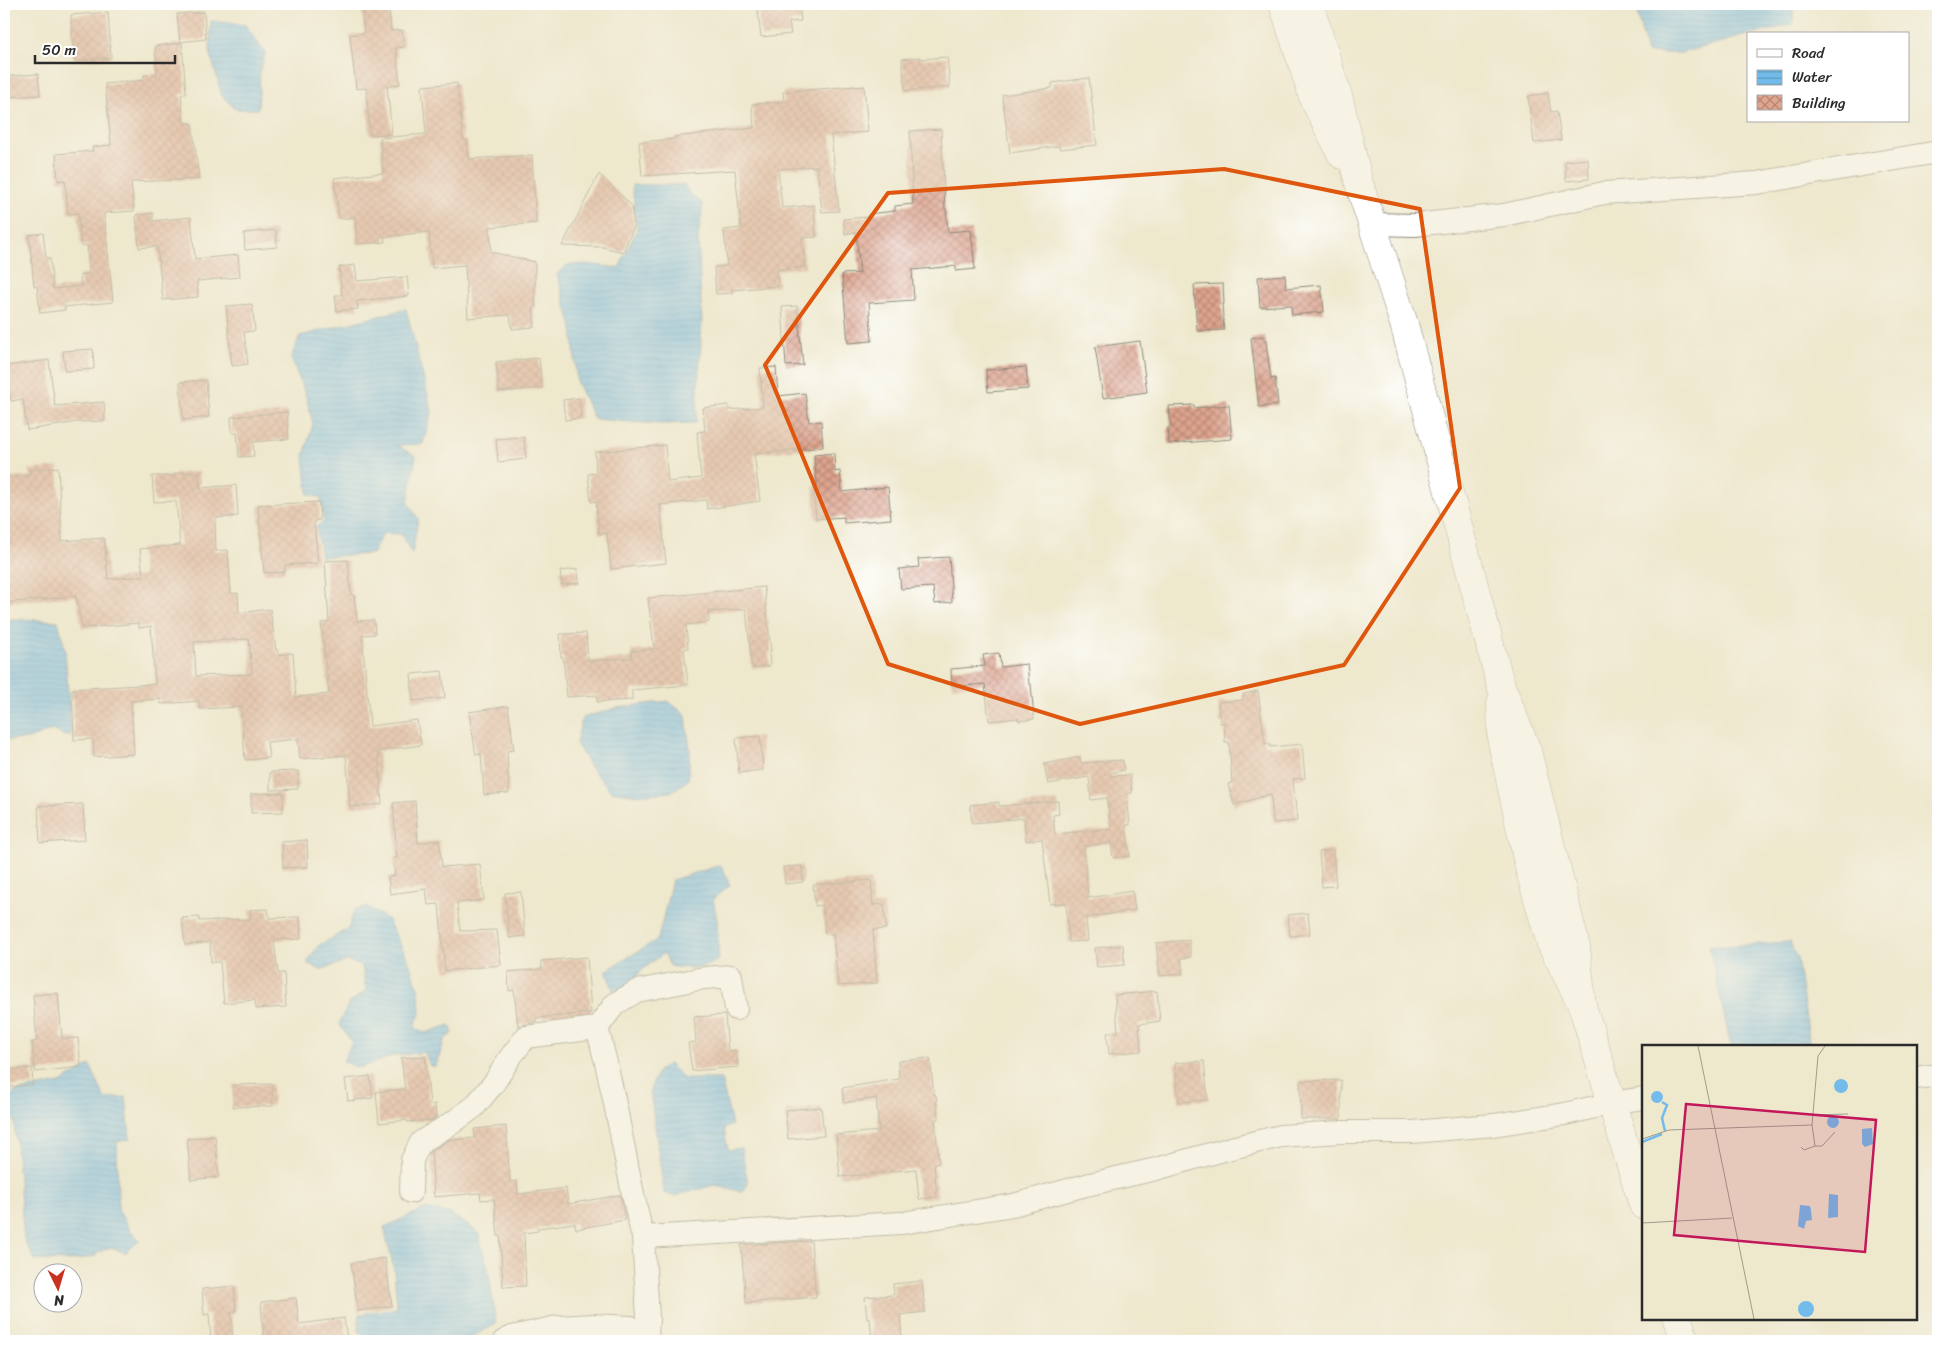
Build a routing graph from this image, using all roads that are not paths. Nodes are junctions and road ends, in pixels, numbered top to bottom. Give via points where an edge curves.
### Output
1 (1283, 4) edge
2 (1309, 4) edge
3 (1938, 152) edge
4 (1358, 180) junction
5 (1372, 224) junction
6 (736, 1008) dead end
7 (597, 1028) junction
8 (1938, 1075) edge
9 (1917, 1078) edge
10 (1642, 1098) edge
11 (1612, 1103) junction
12 (411, 1192) dead end
13 (1642, 1202) edge
14 (643, 1237) junction
15 (1678, 1320) edge
16 (647, 1339) edge
17 (504, 1341) edge
18 (1685, 1341) edge

1 - 4 main road via 1314,100
2 - 4 main road via 1339,99
3 - 5 street via 1757,183 1604,193 1504,215 1414,225
4 - 5 main road
5 - 11 main road via 1404,324 1501,686 1527,751 1576,946 1582,1005
6 - 7 street via 732,976 704,978 637,990 615,1004
7 - 12 street via 526,1037 474,1107 421,1142 412,1160
7 - 14 street via 620,1120
8 - 9 street
10 - 11 street
11 - 13 main road
11 - 14 street via 1493,1125 1412,1132 1281,1136 1013,1206 902,1223
14 - 16 street
15 - 18 main road
16 - 17 street via 631,1327 593,1325 557,1327

